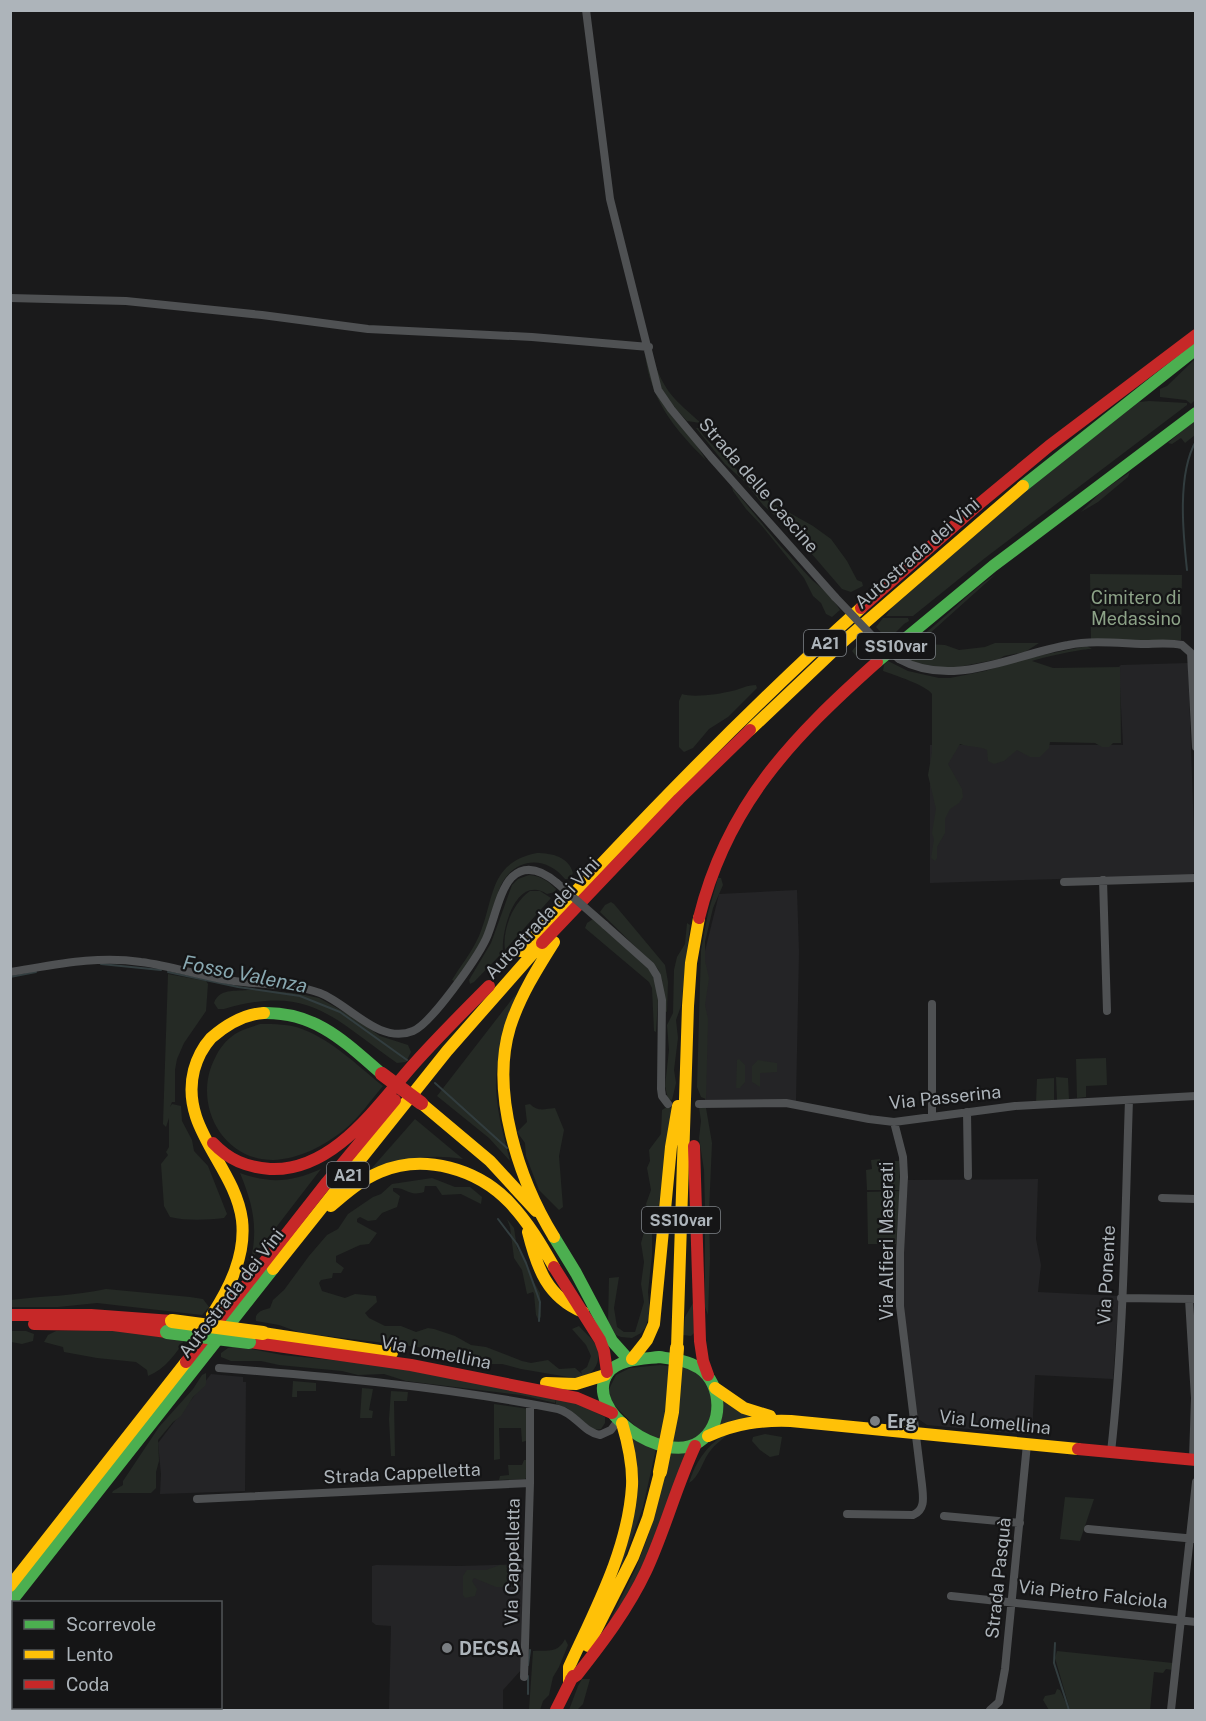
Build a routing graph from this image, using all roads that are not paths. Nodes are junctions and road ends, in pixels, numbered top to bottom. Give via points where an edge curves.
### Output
1 (586, 10) edge
2 (10, 298) edge
3 (1196, 335) edge
4 (649, 347) junction
5 (1196, 349) edge
6 (1196, 413) edge
7 (1195, 703) edge
8 (1196, 747) edge
9 (709, 767) junction
10 (1196, 878) edge
11 (1103, 880) junction
12 (1064, 882) dead end
13 (10, 972) edge
14 (489, 986) junction
15 (932, 1004) dead end
16 (1107, 1011) dead end
17 (686, 1088) junction
18 (1196, 1096) edge
19 (1129, 1100) junction
20 (668, 1104) dead end
21 (699, 1104) dead end
22 (967, 1112) junction
23 (932, 1117) junction
24 (894, 1122) junction
25 (200, 1127) junction
26 (968, 1176) dead end
27 (514, 1189) junction
28 (1162, 1198) dead end
29 (1196, 1199) edge
30 (542, 1218) junction
31 (526, 1224) junction
32 (540, 1242) junction
33 (251, 1296) junction
34 (1121, 1298) junction
35 (1192, 1299) edge
36 (583, 1312) junction
37 (10, 1315) edge
38 (10, 1324) edge
39 (169, 1326) junction
40 (604, 1327) junction
41 (652, 1332) junction
42 (631, 1360) junction
43 (219, 1368) dead end
44 (606, 1374) junction
45 (708, 1375) junction
46 (716, 1388) junction
47 (164, 1389) junction
48 (530, 1404) junction
49 (618, 1418) junction
50 (791, 1421) junction
51 (916, 1433) junction
52 (708, 1436) junction
53 (1027, 1444) junction
54 (695, 1446) junction
55 (1111, 1452) junction
56 (1194, 1460) edge
57 (1196, 1482) edge
58 (530, 1483) junction
59 (197, 1499) dead end
60 (847, 1514) dead end
61 (944, 1516) dead end
62 (1020, 1523) junction
63 (1088, 1529) dead end
64 (1192, 1539) edge
65 (10, 1586) edge
66 (951, 1596) dead end
67 (12, 1601) edge
68 (1013, 1602) junction
69 (1182, 1621) junction
70 (1196, 1622) edge
71 (524, 1677) dead end
72 (570, 1681) junction
73 (556, 1710) edge
74 (990, 1710) edge
75 (1172, 1710) edge

1 - 4 street, Strada delle Cascine via 610,199
2 - 4 street via 126,301 368,329
3 - 14 main road, Autostrada dei Vini / A21 via 999,488 739,722
4 - 7 street, Strada delle Cascine, bridge via 658,390 672,409 796,555 898,659 916,668 944,672 1081,643 1179,644 1191,653
5 - 9 main road, Autostrada dei Vini / A21 via 1045,466 948,548
6 - 17 main road, SS10var via 913,631 829,706 754,790 716,864 705,895 693,953
7 - 8 street
9 - 30 main road via 547,951 527,985 510,1028 504,1062 507,1120
9 - 33 main road, Autostrada dei Vini / A21 via 522,964
10 - 11 street
11 - 12 street
11 - 16 street
13 - 20 street, bridge via 81,960 139,961 233,981 320,993 374,1026 401,1034 415,1031 423,1024 464,973 485,940 512,878 530,870 540,871 651,966 657,976 662,1000 661,1089
14 - 25 main road via 376,1109 324,1154 284,1169 266,1170 224,1155
14 - 47 main road, Autostrada dei Vini / A21 via 327,1182
15 - 23 street
17 - 41 main road via 679,1098 670,1147
17 - 45 main road via 692,1095 699,1332
17 - 72 main road, SS10var, bridge via 672,1412 648,1518 633,1557
18 - 19 street, Via Passerina
19 - 22 street, Via Passerina
19 - 34 street, Via Ponente
21 - 24 street, Via Passerina via 786,1103
22 - 23 street, Via Passerina
22 - 26 street
23 - 24 street, Via Passerina
24 - 51 street, Via Alfieri Maserati via 904,1177 900,1306
25 - 27 main road, bridge via 191,1089 196,1062 214,1035 238,1018 285,1012 320,1025 345,1043 490,1161
25 - 47 main road via 238,1201 242,1242 230,1285
27 - 30 main road
27 - 32 main road
28 - 29 street
30 - 40 main road
31 - 32 main road
31 - 33 main road via 504,1197 458,1169 416,1164 388,1169 328,1208
31 - 36 main road via 535,1259 548,1286 570,1309
32 - 36 main road
33 - 67 main road, Autostrada dei Vini / A21
34 - 35 street
34 - 55 street, Via Ponente
35 - 56 street
36 - 44 main road via 600,1341
37 - 39 main road via 117,1316
38 - 39 main road
39 - 44 main road, Via Lomellina, bridge via 352,1345 553,1385 583,1384
39 - 49 main road, Via Lomellina, bridge via 249,1342 423,1367 577,1398
40 - 41 main road via 614,1338 627,1343 641,1341
40 - 42 main road via 616,1347
41 - 42 main road
42 - 44 main road
42 - 45 main road via 680,1360
43 - 48 street via 399,1384
44 - 49 main road via 603,1393
45 - 46 main road
46 - 50 main road via 744,1408
46 - 52 main road via 717,1421
47 - 65 main road, Autostrada dei Vini / A21
48 - 49 street via 566,1412 596,1434 608,1432
48 - 58 street
49 - 54 main road via 653,1444 680,1449
49 - 72 main road via 630,1449 631,1498 616,1555 569,1667
50 - 51 main road, Via Lomellina
50 - 52 main road via 742,1422
51 - 53 main road, Via Lomellina
51 - 60 street, Via Alfieri Maserati via 921,1510 914,1515
52 - 54 main road
53 - 55 main road, Via Lomellina
53 - 62 street, Strada Pasquà
54 - 72 main road via 637,1587 606,1639
55 - 56 main road, Via Lomellina
57 - 64 street
58 - 59 street, Strada Cappelletta
58 - 71 street, Via Cappelletta
61 - 62 street
62 - 68 street, Strada Pasquà
63 - 64 street
64 - 69 street
66 - 68 street, Via Pietro Falciola
68 - 69 street, Via Pietro Falciola
68 - 74 street, Strada Pasquà via 1002,1690 999,1702
69 - 70 street, Via Pietro Falciola
69 - 75 street
72 - 73 main road, SS10var

